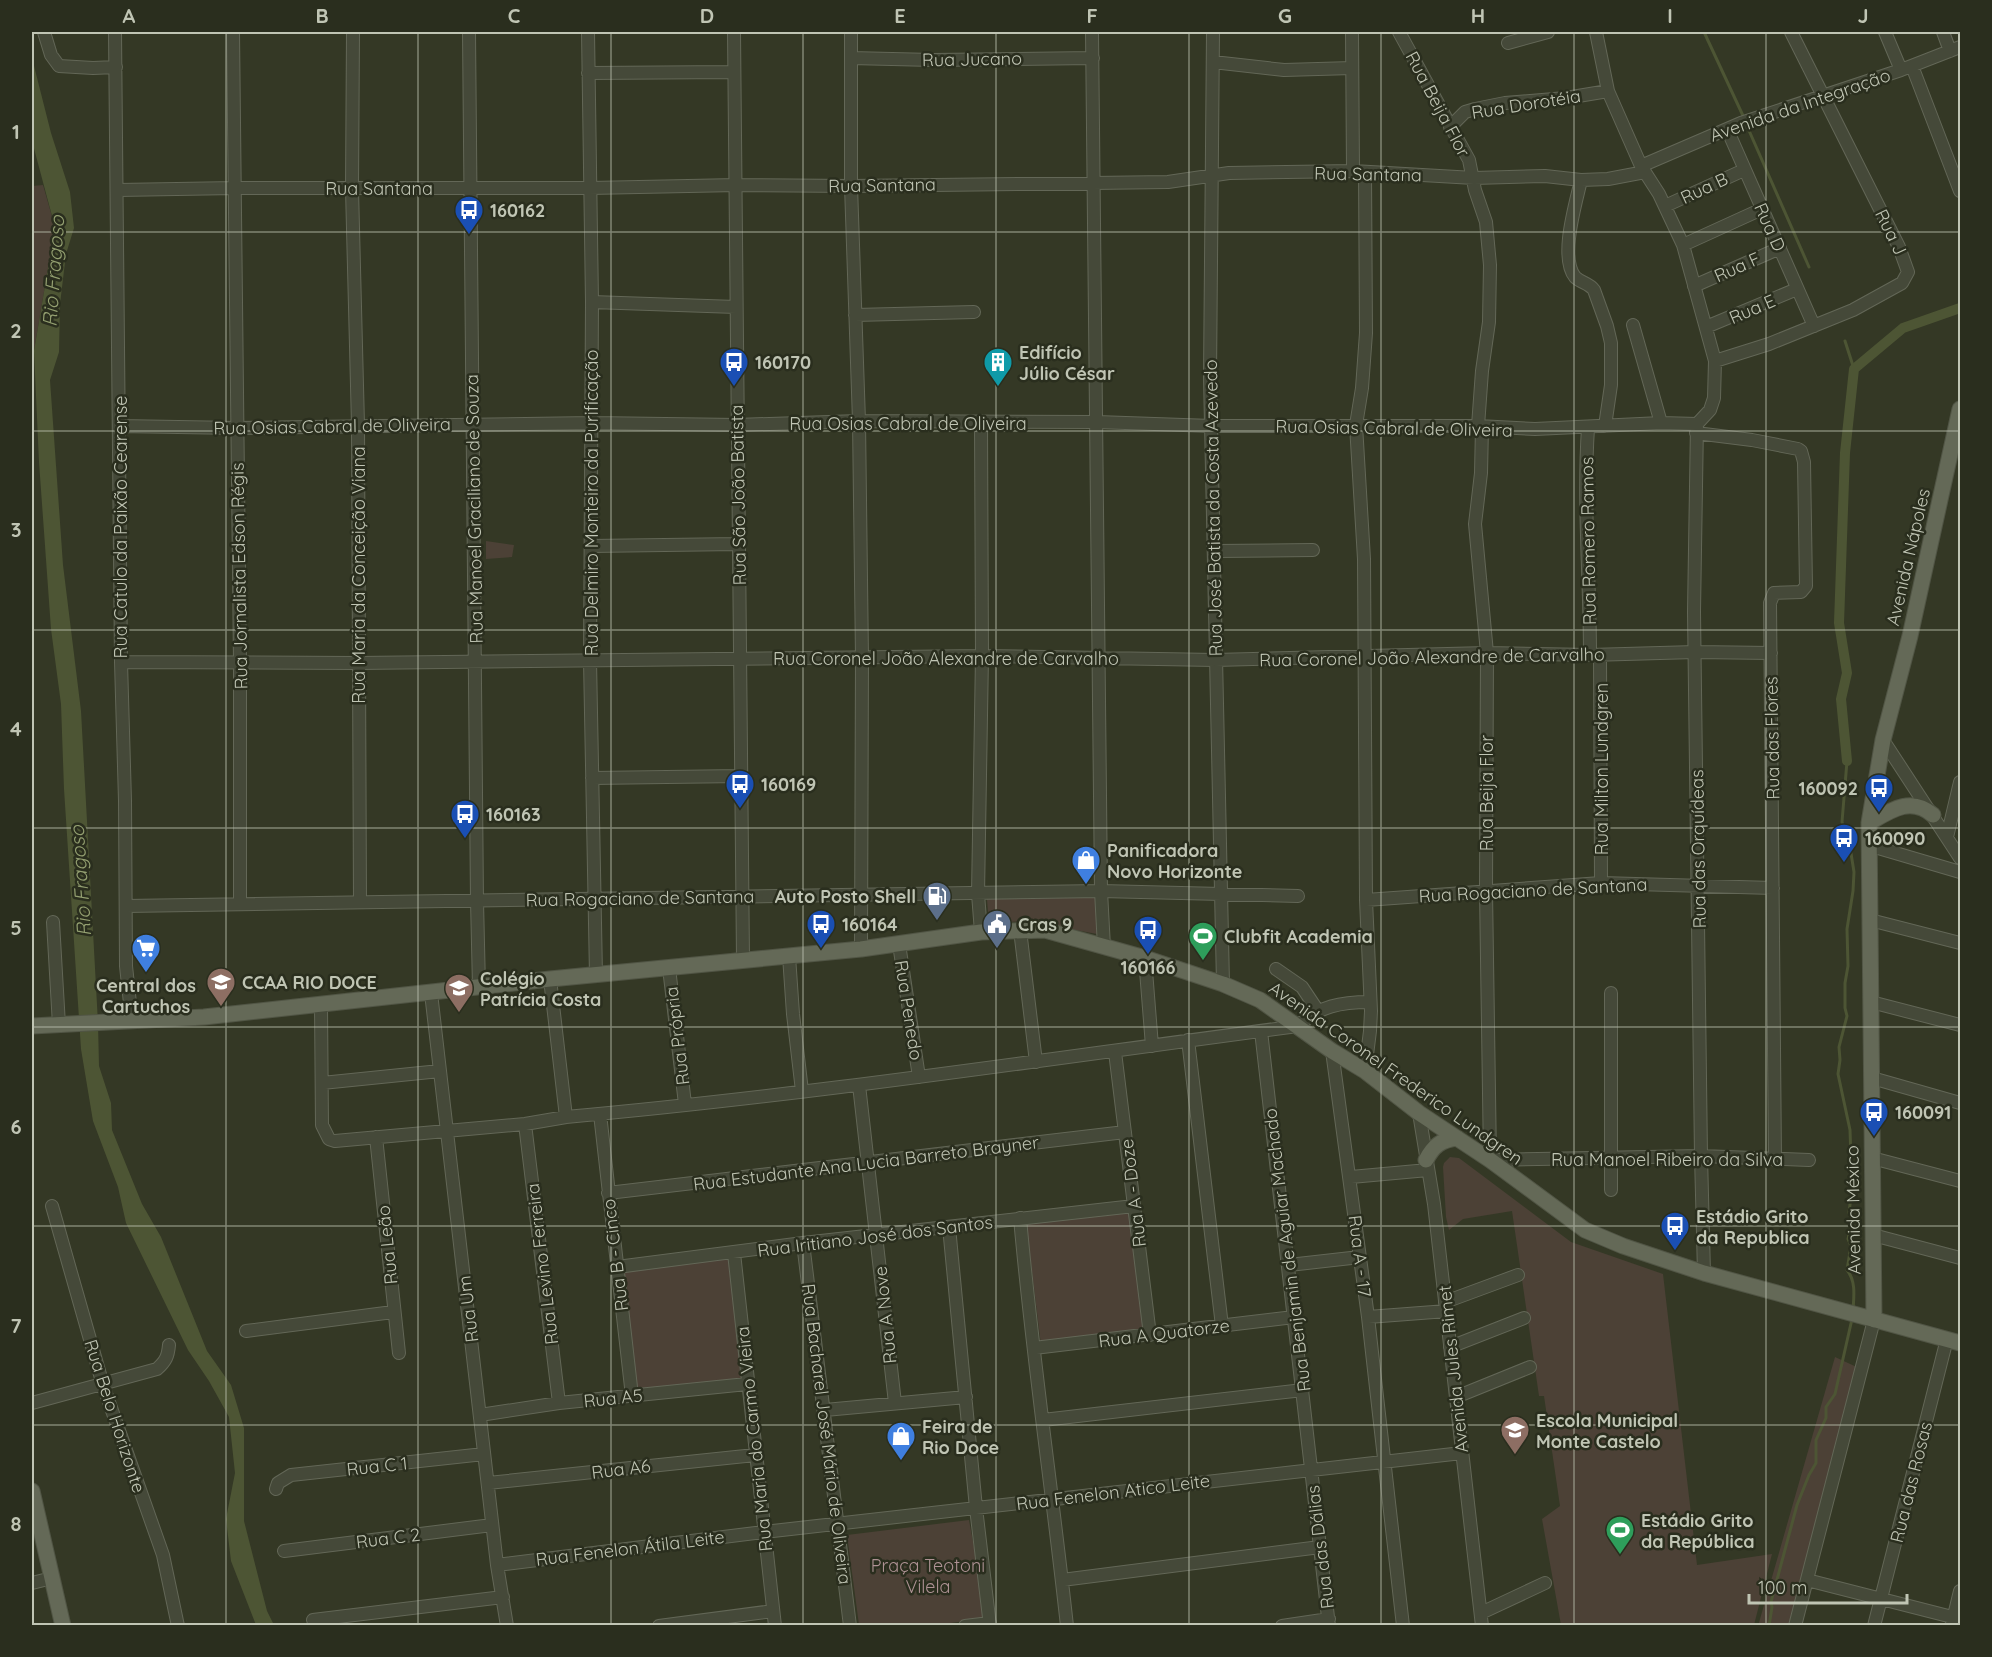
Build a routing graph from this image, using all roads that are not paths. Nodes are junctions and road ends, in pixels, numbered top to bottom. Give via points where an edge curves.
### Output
1 (44, 32) edge
2 (115, 32) edge
3 (233, 32) edge
4 (353, 32) edge
5 (469, 32) edge
6 (588, 32) edge
7 (734, 32) edge
8 (851, 32) edge
9 (1092, 32) edge
10 (1213, 32) edge
11 (1352, 32) edge
12 (1399, 32) edge
13 (1548, 32) edge
14 (1596, 32) edge
15 (1791, 32) edge
16 (1885, 32) edge
17 (1942, 32) edge
18 (1508, 43) dead end
19 (1955, 49) edge
20 (851, 58) junction
21 (1093, 58) junction
22 (1214, 62) junction
23 (116, 67) junction
24 (1352, 68) junction
25 (1907, 68) junction
26 (734, 72) junction
27 (588, 73) junction
28 (1608, 91) junction
29 (1823, 95) junction
30 (1450, 127) junction
31 (1727, 129) junction
32 (1643, 169) junction
33 (1744, 170) junction
34 (1359, 172) junction
35 (1211, 176) junction
36 (1474, 178) junction
37 (1581, 180) junction
38 (1095, 182) junction
39 (737, 184) junction
40 (851, 186) junction
41 (235, 188) junction
42 (471, 188) junction
43 (590, 188) junction
44 (352, 189) junction
45 (118, 190) junction
46 (1960, 190) edge
47 (1665, 206) junction
48 (1762, 209) junction
49 (1683, 245) junction
50 (1780, 248) junction
51 (1694, 286) junction
52 (1797, 289) junction
53 (592, 302) junction
54 (736, 307) junction
55 (974, 312) dead end
56 (855, 315) junction
57 (1633, 325) dead end
58 (1814, 326) junction
59 (1706, 327) junction
60 (1715, 361) junction
61 (1960, 409) edge
62 (860, 421) junction
63 (981, 422) junction
64 (1097, 422) junction
65 (593, 423) junction
66 (1661, 423) junction
67 (358, 425) junction
68 (473, 425) junction
69 (737, 425) junction
70 (1356, 425) junction
71 (119, 426) junction
72 (1212, 426) junction
73 (1480, 426) junction
74 (1605, 426) junction
75 (237, 428) junction
76 (1588, 428) junction
77 (1696, 429) junction
78 (738, 544) junction
79 (591, 546) junction
80 (1313, 550) dead end
81 (1216, 551) junction
82 (1695, 651) junction
83 (1487, 653) junction
84 (1771, 653) junction
85 (1364, 655) junction
86 (1595, 655) junction
87 (982, 656) junction
88 (1100, 657) junction
89 (862, 658) junction
90 (739, 659) junction
91 (590, 660) junction
92 (1215, 660) junction
93 (475, 661) junction
94 (121, 662) junction
95 (240, 662) junction
96 (358, 663) junction
97 (1889, 713) joint
98 (1883, 740) junction
99 (741, 776) junction
100 (592, 778) junction
101 (1960, 782) edge
102 (1933, 815) junction
103 (1869, 823) junction
104 (1947, 837) junction
105 (1868, 845) junction
106 (1960, 858) edge
107 (1960, 873) edge
108 (1601, 883) junction
109 (1698, 885) junction
110 (1773, 888) junction
111 (1101, 891) junction
112 (1486, 891) junction
113 (978, 894) junction
114 (1223, 894) junction
115 (861, 895) junction
116 (1298, 896) dead end
117 (744, 897) junction
118 (593, 899) junction
119 (1366, 900) junction
120 (477, 901) junction
121 (360, 902) junction
122 (240, 904) junction
123 (126, 906) junction
124 (1870, 920) junction
125 (53, 922) dead end
126 (1020, 930) junction
127 (981, 932) junction
128 (1960, 943) edge
129 (898, 944) junction
130 (1104, 947) junction
131 (861, 949) junction
132 (789, 956) junction
133 (1145, 958) junction
134 (743, 959) junction
135 (669, 968) junction
136 (1276, 969) dead end
137 (596, 975) junction
138 (550, 979) junction
139 (1223, 984) junction
140 (479, 987) junction
141 (431, 993) junction
142 (1611, 993) dead end
143 (1370, 1002) junction
144 (1871, 1002) junction
145 (321, 1006) junction
146 (1318, 1011) junction
147 (132, 1022) junction
148 (64, 1025) junction
149 (1960, 1025) edge
150 (32, 1026) edge
151 (1298, 1026) junction
152 (1261, 1031) junction
153 (1188, 1040) junction
154 (1152, 1046) junction
155 (1332, 1051) junction
156 (1115, 1052) junction
157 (1036, 1062) junction
158 (441, 1071) junction
159 (1365, 1071) junction
160 (919, 1077) junction
161 (1872, 1078) junction
162 (322, 1083) junction
163 (859, 1085) junction
164 (802, 1091) junction
165 (1960, 1103) edge
166 (685, 1104) junction
167 (1419, 1113) junction
168 (600, 1114) junction
169 (566, 1117) junction
170 (525, 1124) junction
171 (447, 1130) junction
172 (1125, 1132) junction
173 (376, 1137) junction
174 (1457, 1138) junction
175 (1701, 1156) junction
176 (1610, 1157) junction
177 (1872, 1158) junction
178 (1490, 1160) junction
179 (1775, 1160) junction
180 (1809, 1160) dead end
181 (867, 1162) junction
182 (1427, 1165) junction
183 (1350, 1177) junction
184 (1960, 1181) edge
185 (1611, 1190) dead end
186 (608, 1194) junction
187 (52, 1206) dead end
188 (1134, 1206) junction
189 (1020, 1218) junction
190 (949, 1227) junction
191 (876, 1235) junction
192 (1873, 1235) junction
193 (803, 1243) junction
194 (734, 1253) junction
195 (1360, 1257) junction
196 (1960, 1258) edge
197 (1289, 1265) junction
198 (617, 1267) junction
199 (1704, 1273) junction
200 (1518, 1275) dead end
201 (1446, 1306) junction
202 (393, 1312) junction
203 (1294, 1317) junction
204 (1368, 1317) junction
205 (1524, 1318) dead end
206 (1868, 1318) junction
207 (1222, 1326) junction
208 (246, 1331) dead end
209 (1150, 1335) junction
210 (1954, 1341) edge
211 (169, 1345) dead end
212 (1450, 1347) junction
213 (1034, 1348) junction
214 (399, 1353) dead end
215 (1530, 1367) dead end
216 (747, 1384) junction
217 (103, 1385) junction
218 (1303, 1390) junction
219 (632, 1396) junction
220 (966, 1397) junction
221 (1456, 1398) junction
222 (32, 1403) edge
223 (559, 1403) junction
224 (895, 1403) junction
225 (825, 1410) junction
226 (480, 1415) junction
227 (1043, 1420) junction
228 (1462, 1453) junction
229 (484, 1454) junction
230 (755, 1455) junction
231 (1384, 1461) junction
232 (1311, 1469) junction
233 (488, 1483) junction
234 (276, 1489) dead end
235 (32, 1491) edge
236 (1053, 1499) junction
237 (976, 1508) junction
238 (839, 1524) junction
239 (492, 1525) junction
240 (764, 1532) junction
241 (1320, 1547) junction
242 (284, 1551) dead end
243 (497, 1565) junction
244 (52, 1578) junction
245 (1062, 1580) junction
246 (1807, 1580) junction
247 (32, 1583) edge
248 (1545, 1583) dead end
249 (1960, 1591) edge
250 (503, 1597) junction
251 (1881, 1600) junction
252 (773, 1611) junction
253 (1481, 1619) edge
254 (313, 1620) dead end
255 (1955, 1621) edge
256 (1329, 1622) edge
257 (990, 1624) edge
258 (63, 1626) edge
259 (178, 1626) edge
260 (507, 1626) edge
261 (659, 1626) edge
262 (775, 1626) edge
263 (850, 1626) edge
264 (965, 1626) edge
265 (1067, 1626) edge
266 (1282, 1626) edge
267 (1403, 1626) edge
268 (1795, 1626) edge
269 (1874, 1626) edge

1 - 23 street via 59,66
2 - 23 street, Rua Catulo da Paixão Cearense
3 - 41 street, Rua Jornalista Edson Régis
4 - 44 street, Rua Maria da Conceição Viana
5 - 42 street, Rua Manoel Graciliano de Souza
6 - 27 street, Rua Delmiro Monteiro da Purificação
7 - 26 street, Rua São João Batista
8 - 20 street
9 - 21 street
10 - 22 street, Rua José Batista da Costa Azevedo
11 - 24 street
12 - 30 street, Rua Beija Flor
13 - 18 street
14 - 28 street
15 - 29 street, Rua J
16 - 25 street
17 - 19 street
19 - 25 street, Avenida da Integração
20 - 21 street, Rua Jucano
20 - 40 street
21 - 38 street
22 - 24 street via 1284,70
22 - 35 street, Rua José Batista da Costa Azevedo
23 - 45 street, Rua Catulo da Paixão Cearense
24 - 34 street
25 - 29 street, Avenida da Integração
25 - 46 street
26 - 27 street
26 - 39 street, Rua São João Batista
27 - 43 street, Rua Delmiro Monteiro da Purificação
28 - 30 street, Rua Dorotéia via 1475,109 1465,112
28 - 32 street
29 - 31 street, Avenida da Integração
29 - 58 street, Rua J via 1908,272 1902,283 1889,292
30 - 36 street, Rua Beija Flor via 1469,160
31 - 32 street, Avenida da Integração
31 - 33 street, Rua D
32 - 37 street, Rua Santana
32 - 47 street
33 - 47 street, Rua B
33 - 48 street, Rua D
34 - 35 street, Rua Santana
34 - 36 street, Rua Santana
34 - 70 street via 1366,333
35 - 38 street, Rua Santana via 1168,182
35 - 72 street, Rua José Batista da Costa Azevedo
36 - 37 street, Rua Santana via 1545,176
36 - 73 street, Rua Beija Flor via 1486,222 1490,294
37 - 74 street via 1569,257 1576,278 1594,290 1607,326 1612,366
38 - 40 street, Rua Santana
38 - 64 street
39 - 40 street, Rua Santana
39 - 43 street, Rua Santana
39 - 54 street, Rua São João Batista
40 - 56 street
41 - 44 street, Rua Santana
41 - 45 street, Rua Santana
41 - 75 street, Rua Jornalista Edson Régis
42 - 43 street, Rua Santana
42 - 44 street, Rua Santana
42 - 68 street, Rua Manoel Graciliano de Souza
43 - 53 street, Rua Delmiro Monteiro da Purificação
44 - 67 street, Rua Maria da Conceição Viana
45 - 71 street, Rua Catulo da Paixão Cearense
47 - 49 street
48 - 49 street
48 - 50 street, Rua D
49 - 51 street
50 - 51 street, Rua F
50 - 52 street, Rua D
51 - 59 street
52 - 58 street, Rua D
52 - 59 street, Rua E
53 - 54 street
53 - 65 street, Rua Delmiro Monteiro da Purificação
54 - 69 street, Rua São João Batista
55 - 56 street
56 - 62 street
57 - 66 street
58 - 60 street, Rua J
59 - 60 street
60 - 77 street via 1714,398
61 - 97 main road, Avenida Nápoles
62 - 63 street, Rua Osias Cabral de Oliveira
62 - 69 street, Rua Osias Cabral de Oliveira
62 - 89 street
63 - 64 street, Rua Osias Cabral de Oliveira
63 - 87 street
64 - 72 street, Rua Osias Cabral de Oliveira
64 - 88 street
65 - 68 street, Rua Osias Cabral de Oliveira
65 - 69 street, Rua Osias Cabral de Oliveira
65 - 79 street, Rua Delmiro Monteiro da Purificação
66 - 74 street, Rua Osias Cabral de Oliveira
66 - 77 street, Rua Osias Cabral de Oliveira
67 - 68 street, Rua Osias Cabral de Oliveira
67 - 75 street, Rua Osias Cabral de Oliveira
67 - 96 street, Rua Maria da Conceição Viana
68 - 93 street, Rua Manoel Graciliano de Souza
69 - 78 street, Rua São João Batista
70 - 72 street, Rua Osias Cabral de Oliveira
70 - 73 street, Rua Osias Cabral de Oliveira
70 - 85 street via 1364,560
71 - 75 street, Rua Osias Cabral de Oliveira
71 - 94 street, Rua Catulo da Paixão Cearense
72 - 81 street, Rua José Batista da Costa Azevedo
73 - 76 street, Rua Osias Cabral de Oliveira
73 - 83 street, Rua Beija Flor via 1481,473 1475,524
74 - 76 street, Rua Osias Cabral de Oliveira
75 - 95 street, Rua Jornalista Edson Régis
76 - 86 street, Rua Romero Ramos via 1586,474
77 - 82 street, Rua das Orquídeas
77 - 84 street, Rua das Flores via 1787,446 1798,449 1802,455 1806,586 1800,592 1778,592 1772,597
78 - 79 street
78 - 90 street, Rua São João Batista
79 - 91 street, Rua Delmiro Monteiro da Purificação
80 - 81 street
81 - 92 street, Rua José Batista da Costa Azevedo
82 - 84 street, Rua Coronel João Alexandre de Carvalho
82 - 86 street, Rua Coronel João Alexandre de Carvalho
82 - 109 street, Rua das Orquídeas
83 - 85 street, Rua Coronel João Alexandre de Carvalho
83 - 86 street, Rua Coronel João Alexandre de Carvalho
83 - 112 street, Rua Beija Flor
84 - 110 street, Rua das Flores
85 - 92 street, Rua Coronel João Alexandre de Carvalho
85 - 119 street
86 - 108 street, Rua Milton Lundgren
87 - 88 street, Rua Coronel João Alexandre de Carvalho
87 - 89 street, Rua Coronel João Alexandre de Carvalho
87 - 113 street
88 - 92 street, Rua Coronel João Alexandre de Carvalho
88 - 111 street
89 - 90 street, Rua Coronel João Alexandre de Carvalho
89 - 115 street
90 - 91 street, Rua Coronel João Alexandre de Carvalho
90 - 99 street, Rua São João Batista
91 - 93 street, Rua Coronel João Alexandre de Carvalho
91 - 100 street, Rua Delmiro Monteiro da Purificação
92 - 114 street, Rua José Batista da Costa Azevedo
93 - 96 street, Rua Coronel João Alexandre de Carvalho
93 - 120 street, Rua Manoel Graciliano de Souza
94 - 95 street, Rua Coronel João Alexandre de Carvalho
94 - 123 street, Rua Catulo da Paixão Cearense
95 - 96 street, Rua Coronel João Alexandre de Carvalho
95 - 122 street, Rua Jornalista Edson Régis
96 - 121 street, Rua Maria da Conceição Viana
97 - 98 main road, Avenida México
98 - 102 street
98 - 103 main road, Avenida México
99 - 100 street
99 - 117 street, Rua São João Batista
100 - 118 street, Rua Delmiro Monteiro da Purificação
101 - 104 street
102 - 103 main road via 1924,807 1906,806
102 - 104 street
103 - 105 main road, Avenida México
104 - 106 street
105 - 107 street
105 - 124 main road, Avenida México
108 - 109 street, Rua Rogaciano de Santana
108 - 112 street, Rua Rogaciano de Santana
109 - 110 street, Rua Rogaciano de Santana
109 - 175 street, Rua das Orquídeas
110 - 179 street, Rua das Flores
111 - 113 street, Rua Rogaciano de Santana
111 - 114 street, Rua Rogaciano de Santana
111 - 130 street
112 - 119 street, Rua Rogaciano de Santana
112 - 178 street, Rua Beija Flor
113 - 115 street, Rua Rogaciano de Santana
113 - 127 street
114 - 116 street, Rua Rogaciano de Santana
114 - 139 street, Rua José Batista da Costa Azevedo
115 - 117 street, Rua Rogaciano de Santana
115 - 131 street
117 - 118 street, Rua Rogaciano de Santana
117 - 134 street, Rua São João Batista
118 - 120 street, Rua Rogaciano de Santana
118 - 137 street, Rua Delmiro Monteiro da Purificação
119 - 143 street
120 - 121 street, Rua Rogaciano de Santana
120 - 140 street, Rua Manoel Graciliano de Souza
121 - 122 street, Rua Rogaciano de Santana
122 - 123 street, Rua Rogaciano de Santana
123 - 147 street, Rua Catulo da Paixão Cearense via 126,966
124 - 128 street
124 - 144 main road, Avenida México
125 - 148 street
126 - 127 main road, Avenida Coronel Frederico Lundgren
126 - 130 main road, Avenida Coronel Frederico Lundgren via 1045,930
126 - 157 street
127 - 129 main road, Avenida Coronel Frederico Lundgren
129 - 131 main road, Avenida Coronel Frederico Lundgren
129 - 160 street, Rua Penedo
130 - 133 main road, Avenida Coronel Frederico Lundgren
131 - 132 main road, Avenida Coronel Frederico Lundgren
132 - 134 main road, Avenida Coronel Frederico Lundgren
132 - 164 street
133 - 139 main road, Avenida Coronel Frederico Lundgren
133 - 154 street
134 - 135 main road, Avenida Coronel Frederico Lundgren
135 - 137 main road, Avenida Coronel Frederico Lundgren
135 - 166 street, Rua Própria
136 - 146 street via 1302,987
137 - 138 main road, Avenida Coronel Frederico Lundgren
138 - 140 main road, Avenida Coronel Frederico Lundgren
138 - 169 street
139 - 151 main road, Avenida Coronel Frederico Lundgren via 1260,1000
140 - 141 main road, Avenida Coronel Frederico Lundgren
141 - 145 main road, Avenida Coronel Frederico Lundgren
141 - 158 street, Rua Um
142 - 176 street
143 - 146 street via 1327,1006
143 - 159 street
144 - 149 street
144 - 161 main road, Avenida México
145 - 147 main road, Avenida Coronel Frederico Lundgren
145 - 162 street
146 - 151 street
147 - 148 main road, Avenida Coronel Frederico Lundgren
148 - 150 main road, Avenida Coronel Frederico Lundgren
151 - 152 street
151 - 155 main road, Avenida Coronel Frederico Lundgren
152 - 153 street
152 - 197 street, Rua Benjamin de Aguiar Machado
153 - 154 street
153 - 207 street
154 - 156 street
155 - 159 main road, Avenida Coronel Frederico Lundgren
155 - 183 street, Rua A - 17
156 - 157 street
156 - 172 street, Rua A - Doze
157 - 160 street
158 - 162 street
158 - 171 street, Rua Um
159 - 167 main road, Avenida Coronel Frederico Lundgren
160 - 163 street
161 - 165 street
161 - 177 main road, Avenida México
162 - 173 street via 322,1125 329,1139
163 - 164 street
163 - 181 street, Rua A Nove
164 - 166 street
166 - 168 street
167 - 174 main road, Avenida Coronel Frederico Lundgren
167 - 182 street, Avenida Jules Rimet
168 - 169 street
168 - 186 street, Rua B - Cinco
169 - 170 street
170 - 171 street
170 - 223 street, Rua Levino Ferreira
171 - 173 street
171 - 226 street, Rua Um
172 - 181 street, Rua Estudante Ana Lucia Barreto Brayner
172 - 188 street, Rua A - Doze
173 - 202 street, Rua Leão
174 - 178 main road, Avenida Coronel Frederico Lundgren
174 - 182 main road via 1437,1143 1430,1151
175 - 176 street, Rua Manoel Ribeiro da Silva
175 - 179 street, Rua Manoel Ribeiro da Silva
175 - 199 street, Rua das Orquídeas
176 - 178 street, Rua Manoel Ribeiro da Silva
176 - 185 street
177 - 184 street
177 - 192 main road, Avenida México
178 - 199 main road, Avenida Coronel Frederico Lundgren via 1585,1230
179 - 180 street, Rua Manoel Ribeiro da Silva
181 - 186 street, Rua Estudante Ana Lucia Barreto Brayner
181 - 191 street, Rua A Nove
182 - 183 street
182 - 201 street, Avenida Jules Rimet
183 - 195 street, Rua A - 17
186 - 198 street, Rua B - Cinco
187 - 217 street, Rua Belo Horizonte
188 - 189 street, Rua Iritiano José dos Santos
188 - 209 street, Rua A - Doze
189 - 190 street, Rua Iritiano José dos Santos
189 - 213 street
190 - 191 street, Rua Iritiano José dos Santos
190 - 220 street
191 - 193 street, Rua Iritiano José dos Santos
191 - 224 street, Rua A Nove
192 - 196 street
192 - 206 main road, Avenida México
193 - 194 street, Rua Iritiano José dos Santos
193 - 225 street, Rua Bacharel José Mário de Oliveira
194 - 198 street, Rua Iritiano José dos Santos
194 - 216 street, Rua Maria do Carmo Vieira
195 - 197 street
195 - 204 street, Rua A - 17
197 - 203 street, Rua Benjamin de Aguiar Machado
198 - 219 street, Rua B - Cinco
199 - 206 main road, Avenida Coronel Frederico Lundgren
200 - 201 street
201 - 204 street
201 - 212 street, Avenida Jules Rimet
202 - 208 street
202 - 214 street, Rua Leão
203 - 207 street, Rua A Quatorze
203 - 218 street, Rua Benjamin de Aguiar Machado
204 - 231 street, Rua A - 17
205 - 212 street
206 - 210 main road, Avenida Coronel Frederico Lundgren
206 - 246 street, Avenida México
207 - 209 street, Rua A Quatorze
209 - 213 street, Rua A Quatorze
210 - 251 street, Rua das Rosas
211 - 217 street via 165,1363 157,1369
212 - 221 street, Avenida Jules Rimet
213 - 227 street
215 - 221 street
216 - 219 street, Rua A5
216 - 230 street, Rua Maria do Carmo Vieira
217 - 222 street
217 - 259 street, Rua Belo Horizonte via 163,1555
218 - 227 street
218 - 232 street, Rua Benjamin de Aguiar Machado
219 - 223 street, Rua A5
220 - 224 street
220 - 237 street
221 - 228 street, Avenida Jules Rimet
223 - 226 street, Rua A5
224 - 225 street
225 - 238 street, Rua Bacharel José Mário de Oliveira
226 - 229 street, Rua Um
227 - 236 street
228 - 231 street, Rua Fenelon Atico Leite
228 - 253 street, Avenida Jules Rimet
229 - 233 street, Rua Um
229 - 234 street, Rua C 1 via 291,1475 278,1483
230 - 233 street, Rua A6
230 - 240 street, Rua Maria do Carmo Vieira
231 - 232 street, Rua Fenelon Atico Leite
231 - 267 street, Rua A - 17
232 - 236 street, Rua Fenelon Atico Leite
232 - 241 street, Rua das Dálias
233 - 239 street, Rua Um
235 - 244 main road
236 - 237 street, Rua Fenelon Atico Leite
236 - 245 street
237 - 238 street, Rua Fenelon Atico Leite
237 - 257 street
238 - 240 street, Rua Fenelon Atico Leite
238 - 263 street, Rua Bacharel José Mário de Oliveira
239 - 242 street, Rua C 2
239 - 243 street, Rua Um
240 - 243 street, Rua Fenelon Átila Leite
240 - 252 street, Rua Maria do Carmo Vieira
241 - 245 street
241 - 256 street, Rua das Dálias
243 - 250 street, Rua Um
244 - 247 street
244 - 258 main road
245 - 265 street
246 - 251 street
246 - 268 street, Avenida México
248 - 253 street
249 - 255 street
250 - 254 street
250 - 260 street, Rua Um
251 - 255 street
251 - 269 street, Rua das Rosas
252 - 261 street
252 - 262 street, Rua Maria do Carmo Vieira
256 - 266 street
257 - 264 street

